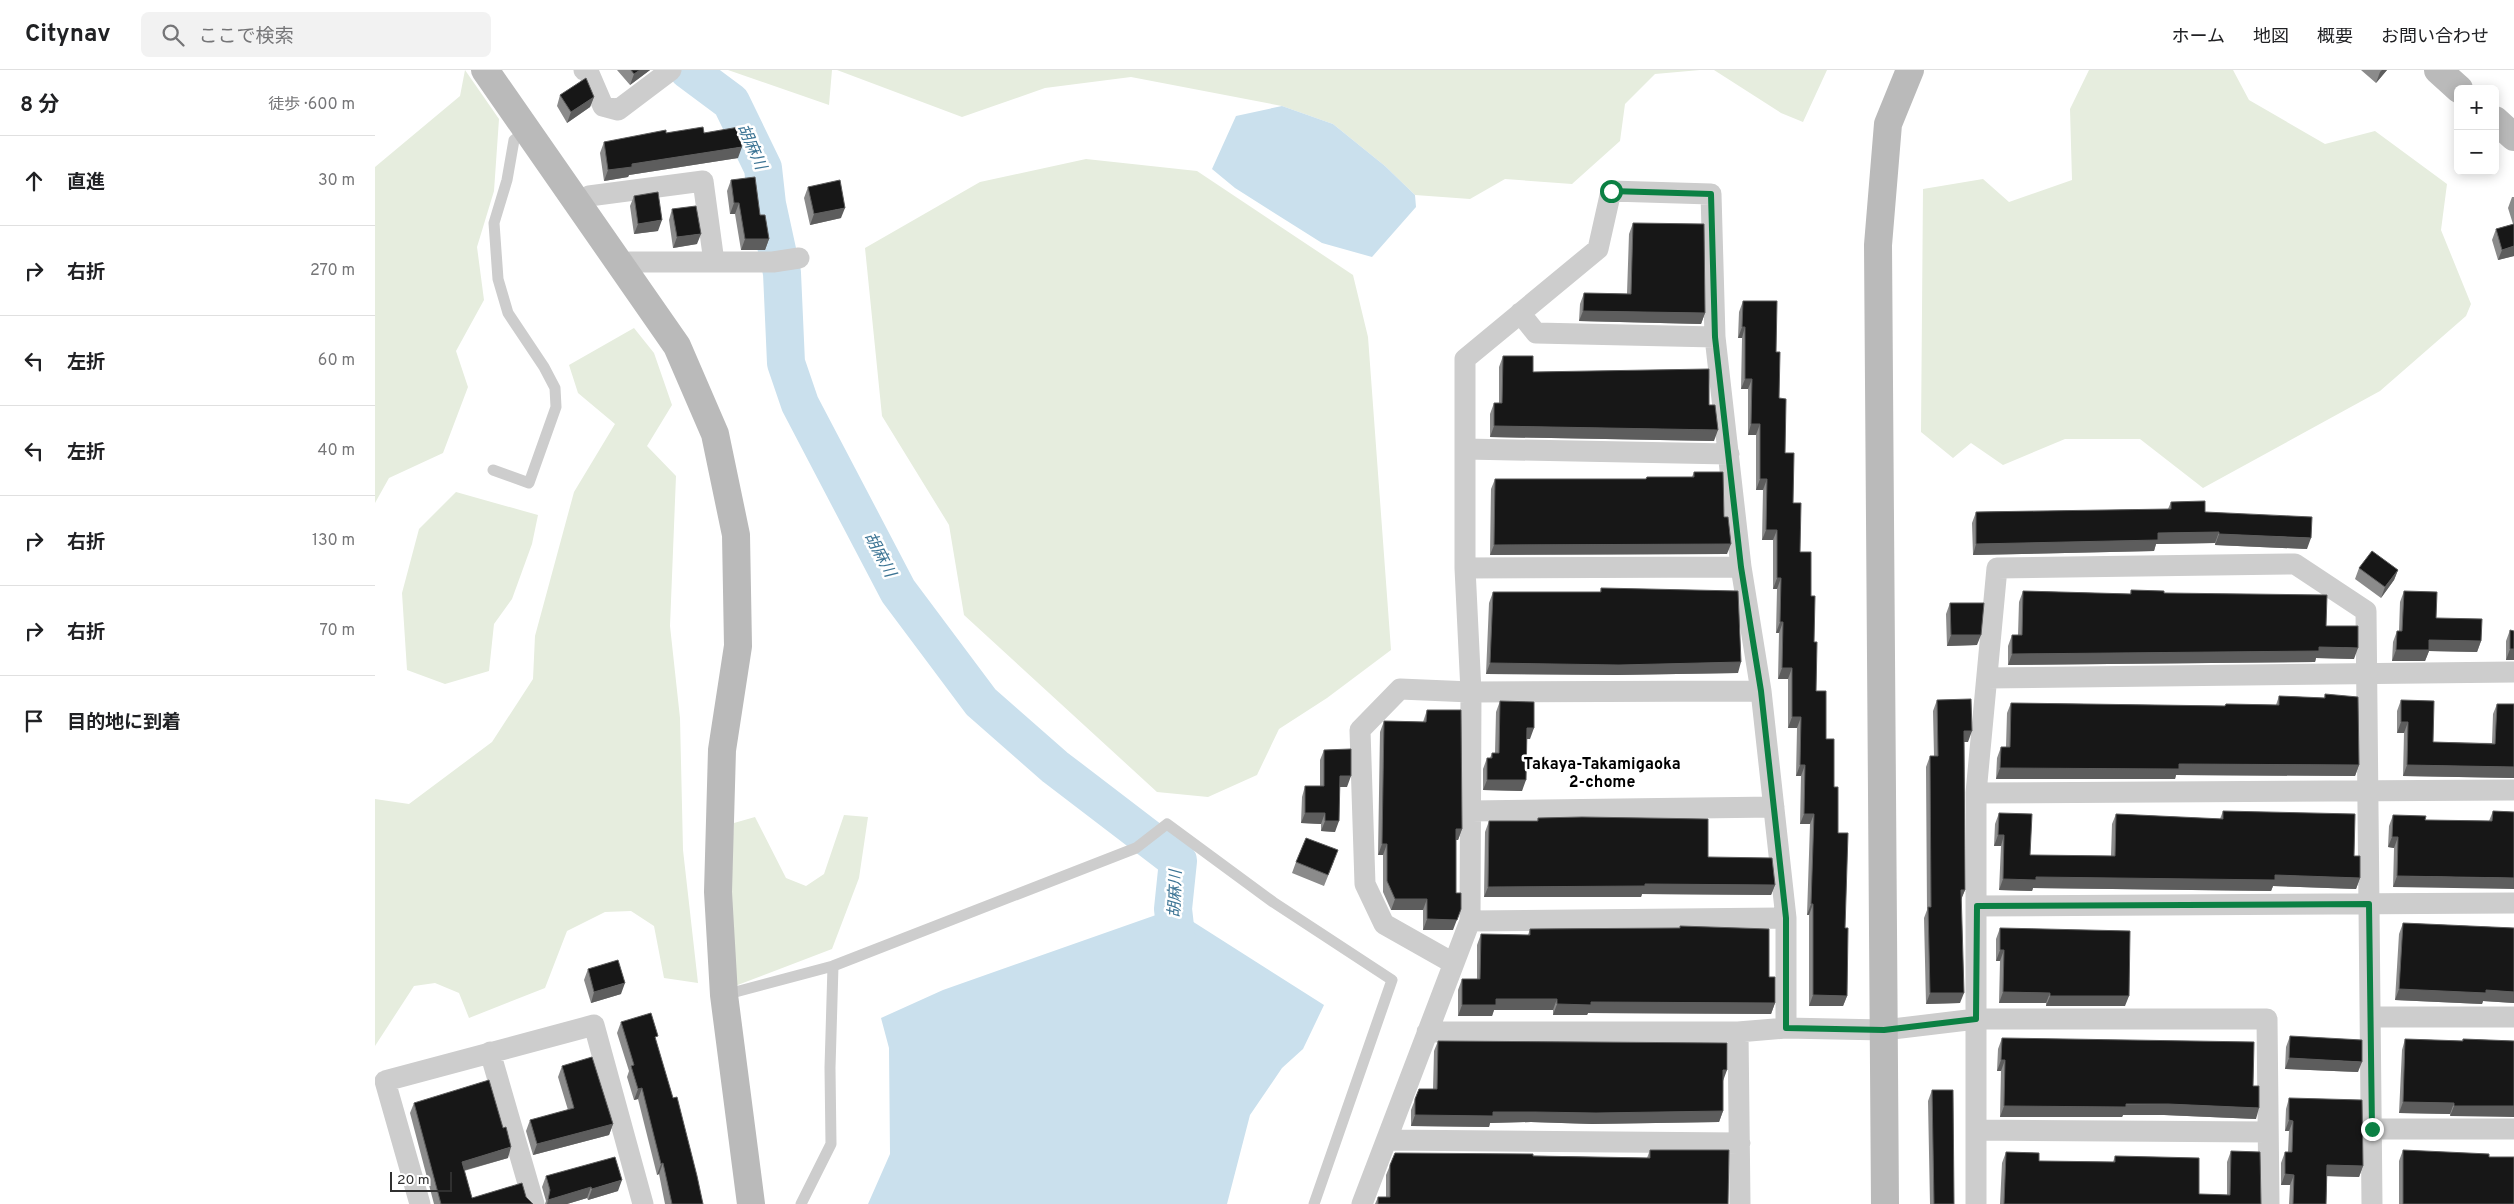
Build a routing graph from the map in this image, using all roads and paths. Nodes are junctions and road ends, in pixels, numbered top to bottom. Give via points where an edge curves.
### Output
1 (585, 70) edge
2 (671, 70) edge
3 (1910, 70) edge
4 (2438, 70) edge
5 (492, 72) edge
6 (2455, 85) edge
7 (2499, 124) edge
8 (527, 130) junction
9 (2514, 137) edge
10 (577, 203) junction
11 (799, 258) dead end
12 (713, 262) junction
13 (621, 267) junction
14 (1520, 313) junction
15 (1715, 337) junction
16 (1465, 449) junction
17 (1729, 454) junction
18 (493, 470) dead end
19 (1741, 567) junction
20 (1465, 568) junction
21 (2514, 672) edge
22 (2367, 674) junction
23 (1987, 678) junction
24 (1761, 691) junction
25 (1471, 692) junction
26 (2514, 790) edge
27 (2368, 791) junction
28 (1977, 793) junction
29 (1774, 807) junction
30 (1471, 811) junction
31 (2514, 902) edge
32 (2369, 904) junction
33 (1977, 906) junction
34 (1786, 918) junction
35 (1470, 922) junction
36 (1453, 963) junction
37 (833, 966) junction
38 (724, 995) junction
39 (2371, 1017) junction
40 (2514, 1017) edge
41 (1976, 1019) junction
42 (1786, 1028) junction
43 (1884, 1030) junction
44 (1427, 1032) junction
45 (1738, 1032) junction
46 (490, 1052) junction
47 (2372, 1129) junction
48 (2514, 1129) edge
49 (1976, 1130) junction
50 (2268, 1132) junction
51 (1387, 1140) junction
52 (1740, 1143) junction
53 (420, 1204) edge
54 (534, 1204) edge
55 (643, 1204) edge
56 (751, 1204) edge
57 (801, 1204) edge
58 (1314, 1204) edge
59 (1361, 1204) edge
60 (1739, 1204) edge
61 (1885, 1204) edge
62 (1976, 1204) edge
63 (2269, 1204) edge
64 (2372, 1204) edge

1 - 2 street via 589,71 603,106 618,110
3 - 43 street via 1889,124 1879,245
4 - 6 street
5 - 8 street
7 - 9 street
8 - 10 street
8 - 18 lane via 514,140 507,180 494,223 498,279 507,313 555,388 556,406 529,483
10 - 12 street via 589,196 703,182
10 - 13 street
11 - 12 street via 773,262
12 - 13 street via 630,262
13 - 38 street via 677,346 715,434 736,535 738,646 722,750 718,892
14 - 15 street via 1536,333
14 - 15 street via 1598,249 1611,191 1711,194
14 - 16 street via 1465,359
15 - 17 street
16 - 17 street
16 - 20 street
17 - 19 street
19 - 20 street
19 - 24 street
20 - 25 street
21 - 22 street
22 - 23 street
22 - 23 street via 2366,612 2295,564 1997,568
22 - 27 street
23 - 28 street
24 - 25 street
24 - 29 street
25 - 30 street
25 - 36 street via 1400,689 1361,730 1365,884 1384,924
26 - 27 street
27 - 28 street
27 - 32 street
28 - 33 street
29 - 30 street
29 - 34 street
30 - 35 street
31 - 32 street
32 - 33 street
32 - 39 street
33 - 41 street
34 - 35 street
34 - 42 street
35 - 36 street
36 - 44 street
37 - 38 lane
37 - 57 lane via 831,1144
37 - 58 lane via 1136,848 1167,824 1273,902 1392,980
38 - 56 street
39 - 40 street
39 - 47 street
41 - 43 street
41 - 49 street
41 - 50 street via 2267,1019
42 - 43 street
42 - 45 street
43 - 61 street
44 - 45 street
44 - 51 street
45 - 52 street
46 - 53 street via 385,1081
46 - 54 street
46 - 55 street via 594,1025
47 - 48 street
47 - 64 street
49 - 50 street
49 - 62 street
50 - 63 street
51 - 52 street
51 - 59 street
52 - 60 street

